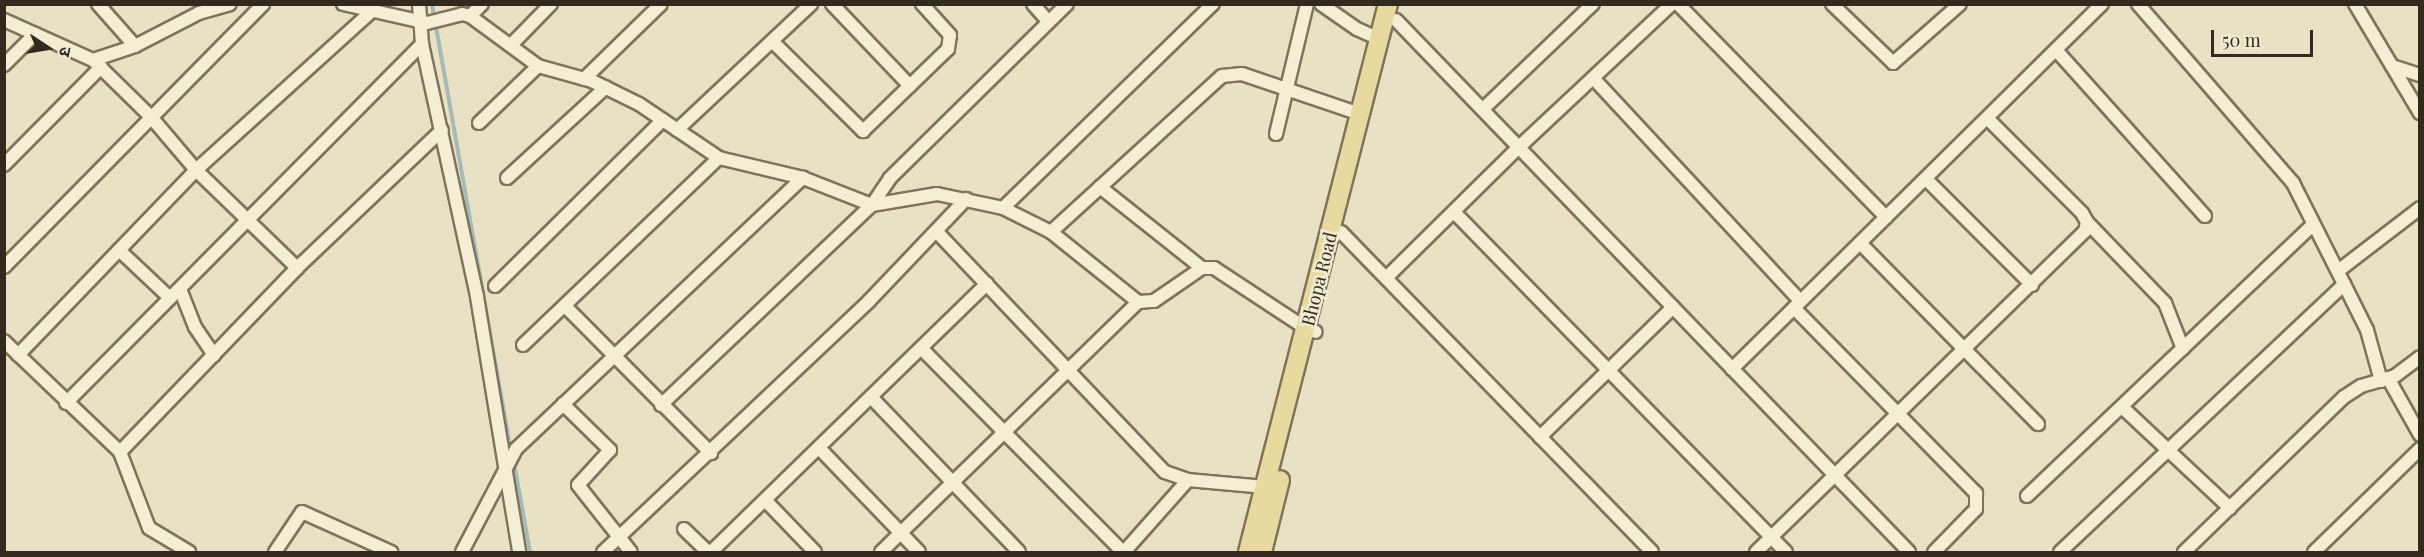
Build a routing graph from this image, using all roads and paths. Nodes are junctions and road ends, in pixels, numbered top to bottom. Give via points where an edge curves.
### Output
1 (98, 4) edge
2 (230, 4) edge
3 (263, 4) edge
4 (343, 4) edge
5 (419, 4) edge
6 (482, 4) edge
7 (551, 4) edge
8 (661, 4) edge
9 (811, 4) edge
10 (832, 4) edge
11 (922, 4) edge
12 (1033, 4) edge
13 (1067, 4) edge
14 (1213, 4) edge
15 (1307, 4) edge
16 (1321, 4) edge
17 (1593, 4) edge
18 (1672, 4) edge
19 (1678, 4) edge
20 (1832, 4) edge
21 (1960, 4) edge
22 (2102, 4) edge
23 (2138, 4) edge
24 (2355, 4) edge
25 (196, 8) edge
26 (370, 8) edge
27 (1394, 10) edge
28 (464, 12) edge
29 (4, 20) edge
30 (430, 21) junction
31 (1048, 21) junction
32 (35, 34) junction
33 (1379, 39) junction
34 (772, 42) junction
35 (422, 44) junction
36 (512, 44) junction
37 (135, 46) junction
38 (2056, 50) junction
39 (97, 64) junction
40 (4, 65) edge
41 (538, 66) junction
42 (2392, 66) junction
43 (2420, 75) edge
44 (584, 79) junction
45 (1594, 79) junction
46 (910, 86) junction
47 (606, 87) junction
48 (1287, 89) junction
49 (1483, 109) junction
50 (2420, 113) edge
51 (1360, 114) junction
52 (151, 117) junction
53 (1988, 119) junction
54 (663, 120) junction
55 (479, 123) dead end
56 (442, 130) junction
57 (677, 130) junction
58 (1276, 134) dead end
59 (1519, 147) junction
60 (719, 158) junction
61 (4, 165) edge
62 (196, 170) junction
63 (507, 178) dead end
64 (803, 178) junction
65 (1926, 179) junction
66 (1100, 187) junction
67 (966, 199) junction
68 (872, 205) junction
69 (1003, 208) junction
70 (2420, 208) edge
71 (1455, 213) junction
72 (2205, 216) dead end
73 (1886, 218) junction
74 (248, 220) junction
75 (2087, 222) junction
76 (2314, 224) junction
77 (936, 231) junction
78 (1051, 232) junction
79 (1341, 232) junction
80 (1860, 243) junction
81 (119, 250) junction
82 (4, 267) edge
83 (297, 268) junction
84 (1202, 268) junction
85 (2338, 271) junction
86 (1386, 278) junction
87 (987, 284) junction
88 (2344, 284) junction
89 (2032, 285) junction
90 (495, 286) dead end
91 (180, 289) junction
92 (170, 298) junction
93 (1138, 302) junction
94 (1797, 305) junction
95 (566, 307) junction
96 (1673, 307) junction
97 (1312, 331) junction
98 (4, 341) edge
99 (523, 345) dead end
100 (1966, 346) junction
101 (921, 348) junction
102 (2183, 349) junction
103 (213, 355) junction
104 (18, 356) junction
105 (614, 356) junction
106 (2420, 357) edge
107 (1732, 369) junction
108 (1605, 371) junction
109 (1069, 372) junction
110 (2385, 379) junction
111 (871, 397) junction
112 (66, 403) junction
113 (563, 404) junction
114 (661, 405) junction
115 (2122, 407) junction
116 (1902, 414) junction
117 (2038, 424) dead end
118 (1007, 432) junction
119 (2420, 435) edge
120 (1540, 437) junction
121 (819, 448) junction
122 (2420, 449) edge
123 (120, 452) junction
124 (711, 453) junction
125 (2166, 453) junction
126 (510, 458) junction
127 (1835, 477) junction
128 (1188, 480) junction
129 (955, 482) junction
130 (1265, 487) junction
131 (2027, 496) dead end
132 (765, 500) junction
133 (2230, 508) junction
134 (684, 529) dead end
135 (901, 533) junction
136 (619, 538) junction
137 (1772, 538) junction
138 (189, 552) edge
139 (274, 552) edge
140 (391, 552) edge
141 (462, 552) edge
142 (519, 552) edge
143 (603, 552) edge
144 (631, 552) edge
145 (710, 552) edge
146 (815, 552) edge
147 (881, 552) edge
148 (919, 552) edge
149 (1019, 552) edge
150 (1124, 552) edge
151 (1248, 552) edge
152 (1262, 552) edge
153 (1652, 552) edge
154 (1756, 552) edge
155 (1786, 552) edge
156 (1909, 552) edge
157 (1934, 552) edge
158 (2060, 552) edge
159 (2184, 552) edge
160 (2314, 552) edge

1 - 37 street
2 - 25 street
3 - 52 street
4 - 26 street
5 - 30 street
6 - 28 street
7 - 36 street
8 - 44 street
9 - 34 street
10 - 46 street
11 - 46 street via 950,35 951,42
12 - 31 street
13 - 31 street
14 - 69 street
15 - 48 street
16 - 33 street via 1358,30
17 - 49 street
18 - 45 street
19 - 73 street
20 - 21 street via 1893,63
22 - 38 street
23 - 76 street via 2281,167
24 - 42 street
25 - 37 street
26 - 30 street
26 - 62 street
27 - 33 main road, Bhopa Road
27 - 49 street
27 - 79 main road, Bhopa Road
28 - 30 street
28 - 36 street
29 - 32 street
30 - 35 street
31 - 68 street via 890,178
32 - 39 street
32 - 40 street
33 - 51 main road, Bhopa Road
34 - 46 street via 859,130 867,129
34 - 57 street
35 - 56 street
35 - 74 street
36 - 41 street
37 - 39 street
38 - 53 street
38 - 72 street
39 - 52 street
39 - 61 street
41 - 44 street
41 - 55 street
42 - 43 street
42 - 50 street
44 - 47 street
45 - 59 street
45 - 94 street
47 - 54 street
47 - 63 street
48 - 51 street
48 - 58 street
48 - 66 street via 1242,74 1222,76
49 - 59 street
51 - 97 main road, Bhopa Road
52 - 62 street
52 - 82 street
53 - 65 street
53 - 75 street
54 - 57 street
54 - 90 street
56 - 83 street
56 - 126 street
57 - 60 street
59 - 71 street
59 - 96 street
60 - 64 street
60 - 95 street
62 - 74 street
62 - 81 street
64 - 68 street
64 - 105 street
65 - 73 street
65 - 89 street
66 - 78 street
66 - 84 street
67 - 68 street via 922,195
67 - 69 street
67 - 77 street
68 - 114 street
69 - 78 street
70 - 85 street
71 - 86 street
71 - 108 street
73 - 80 street
74 - 83 street
74 - 91 street
75 - 89 street via 2074,245
75 - 102 street via 2165,303
76 - 85 street
76 - 102 street
77 - 87 street
77 - 124 street
78 - 93 street
79 - 86 street
79 - 97 main road, Bhopa Road
80 - 94 street
80 - 100 street
81 - 92 street
81 - 104 street
83 - 103 street
84 - 93 street via 1154,302
84 - 97 street via 1227,273
85 - 88 street
86 - 120 street
87 - 101 street
87 - 109 street
88 - 110 street
88 - 125 street
89 - 100 street
91 - 92 street
91 - 103 street via 195,327
92 - 112 street
93 - 109 street
94 - 107 street
94 - 116 street
95 - 99 street
95 - 105 street
96 - 107 street
96 - 108 street
97 - 130 main road, Bhopa Road
97 - 152 main road, Bhopa Road
98 - 104 street
100 - 116 street
100 - 117 street
101 - 111 street
101 - 118 street
102 - 115 street
103 - 123 street
104 - 112 street
105 - 113 street
105 - 114 street
106 - 110 street
107 - 127 street
108 - 120 street
108 - 137 street
109 - 118 street
109 - 128 street via 1165,472
110 - 119 street
110 - 133 street via 2361,386 2344,397
111 - 121 street
111 - 129 street
112 - 123 street
113 - 126 street
113 - 136 street via 610,450 578,485
114 - 124 street
115 - 125 street
115 - 131 street
116 - 127 street
116 - 157 street via 1978,498 1976,509
118 - 129 street
118 - 150 street
120 - 153 street
121 - 132 street
121 - 135 street
122 - 160 street
123 - 138 street via 149,528
124 - 136 street
125 - 133 street
125 - 158 street
126 - 141 street
126 - 142 street
127 - 137 street
127 - 156 street
128 - 130 street
128 - 150 street
129 - 135 street
129 - 149 street
130 - 151 main road, Bhopa Road
132 - 145 street
132 - 146 street
133 - 159 street
134 - 145 street
135 - 147 street
135 - 148 street
136 - 143 street
136 - 144 street
137 - 154 street
137 - 155 street
139 - 140 street via 302,512

